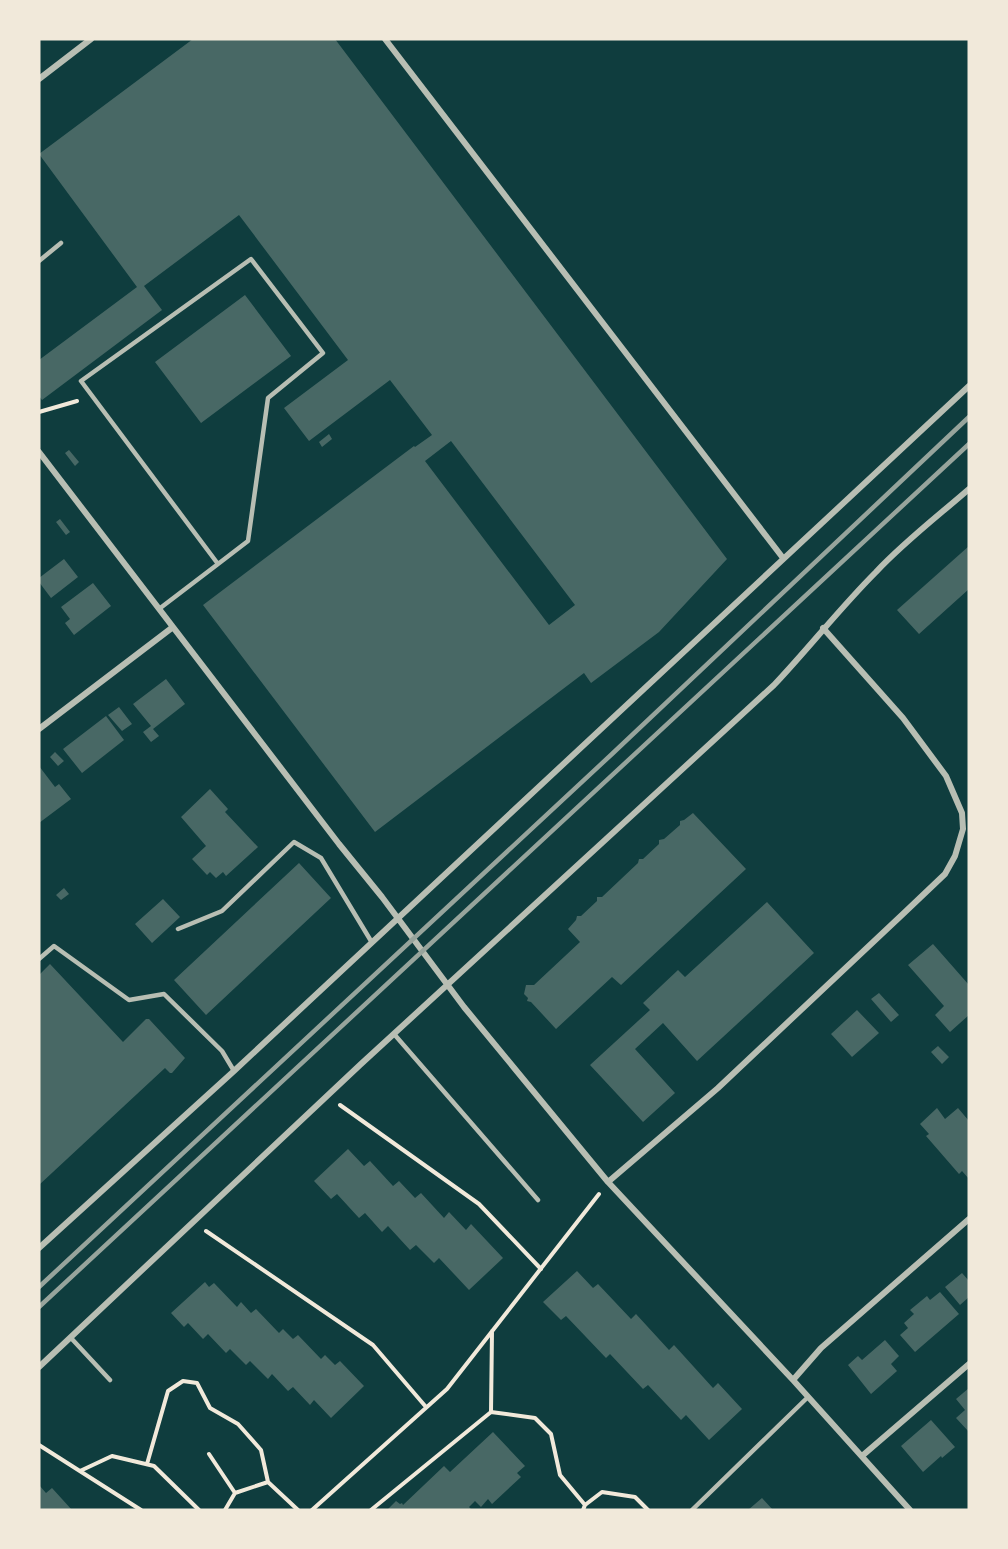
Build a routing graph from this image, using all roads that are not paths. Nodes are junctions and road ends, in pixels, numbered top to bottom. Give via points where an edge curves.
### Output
1 (91, 39) edge
2 (385, 39) edge
3 (39, 79) edge
4 (61, 243) dead end
5 (39, 261) edge
6 (969, 386) edge
7 (39, 452) edge
8 (969, 489) edge
9 (783, 558) junction
10 (218, 564) junction
11 (159, 609) junction
12 (173, 627) junction
13 (823, 628) junction
14 (39, 729) edge
15 (969, 824) edge
16 (963, 829) junction
17 (178, 929) dead end
18 (372, 941) junction
19 (39, 959) edge
20 (394, 1034) junction
21 (234, 1071) junction
22 (609, 1182) junction
23 (538, 1200) dead end
24 (969, 1219) edge
25 (39, 1248) edge
26 (71, 1338) junction
27 (969, 1364) edge
28 (39, 1367) edge
29 (110, 1380) dead end
30 (793, 1380) junction
31 (808, 1397) junction
32 (862, 1456) junction
33 (692, 1510) edge
34 (909, 1510) edge

1 - 3 street
2 - 9 street
4 - 5 lane
6 - 9 street
7 - 11 street
8 - 13 street via 878,569
9 - 18 street
10 - 10 lane via 81,381 251,259 323,353 268,398 248,541
10 - 11 lane
11 - 12 street
12 - 14 street
12 - 22 street via 464,1007
13 - 16 street via 903,718 946,776 962,813
13 - 20 street via 774,685
15 - 16 street
16 - 22 street via 945,874 718,1088
17 - 18 lane via 222,911 294,842 321,858
18 - 21 street
19 - 21 lane via 54,946 129,1000 164,994 222,1051
20 - 23 lane
20 - 26 street
21 - 25 street
22 - 30 street
24 - 30 street via 821,1348
26 - 28 street
26 - 29 lane
27 - 32 street
30 - 31 street
31 - 32 street
31 - 33 lane
32 - 34 street

